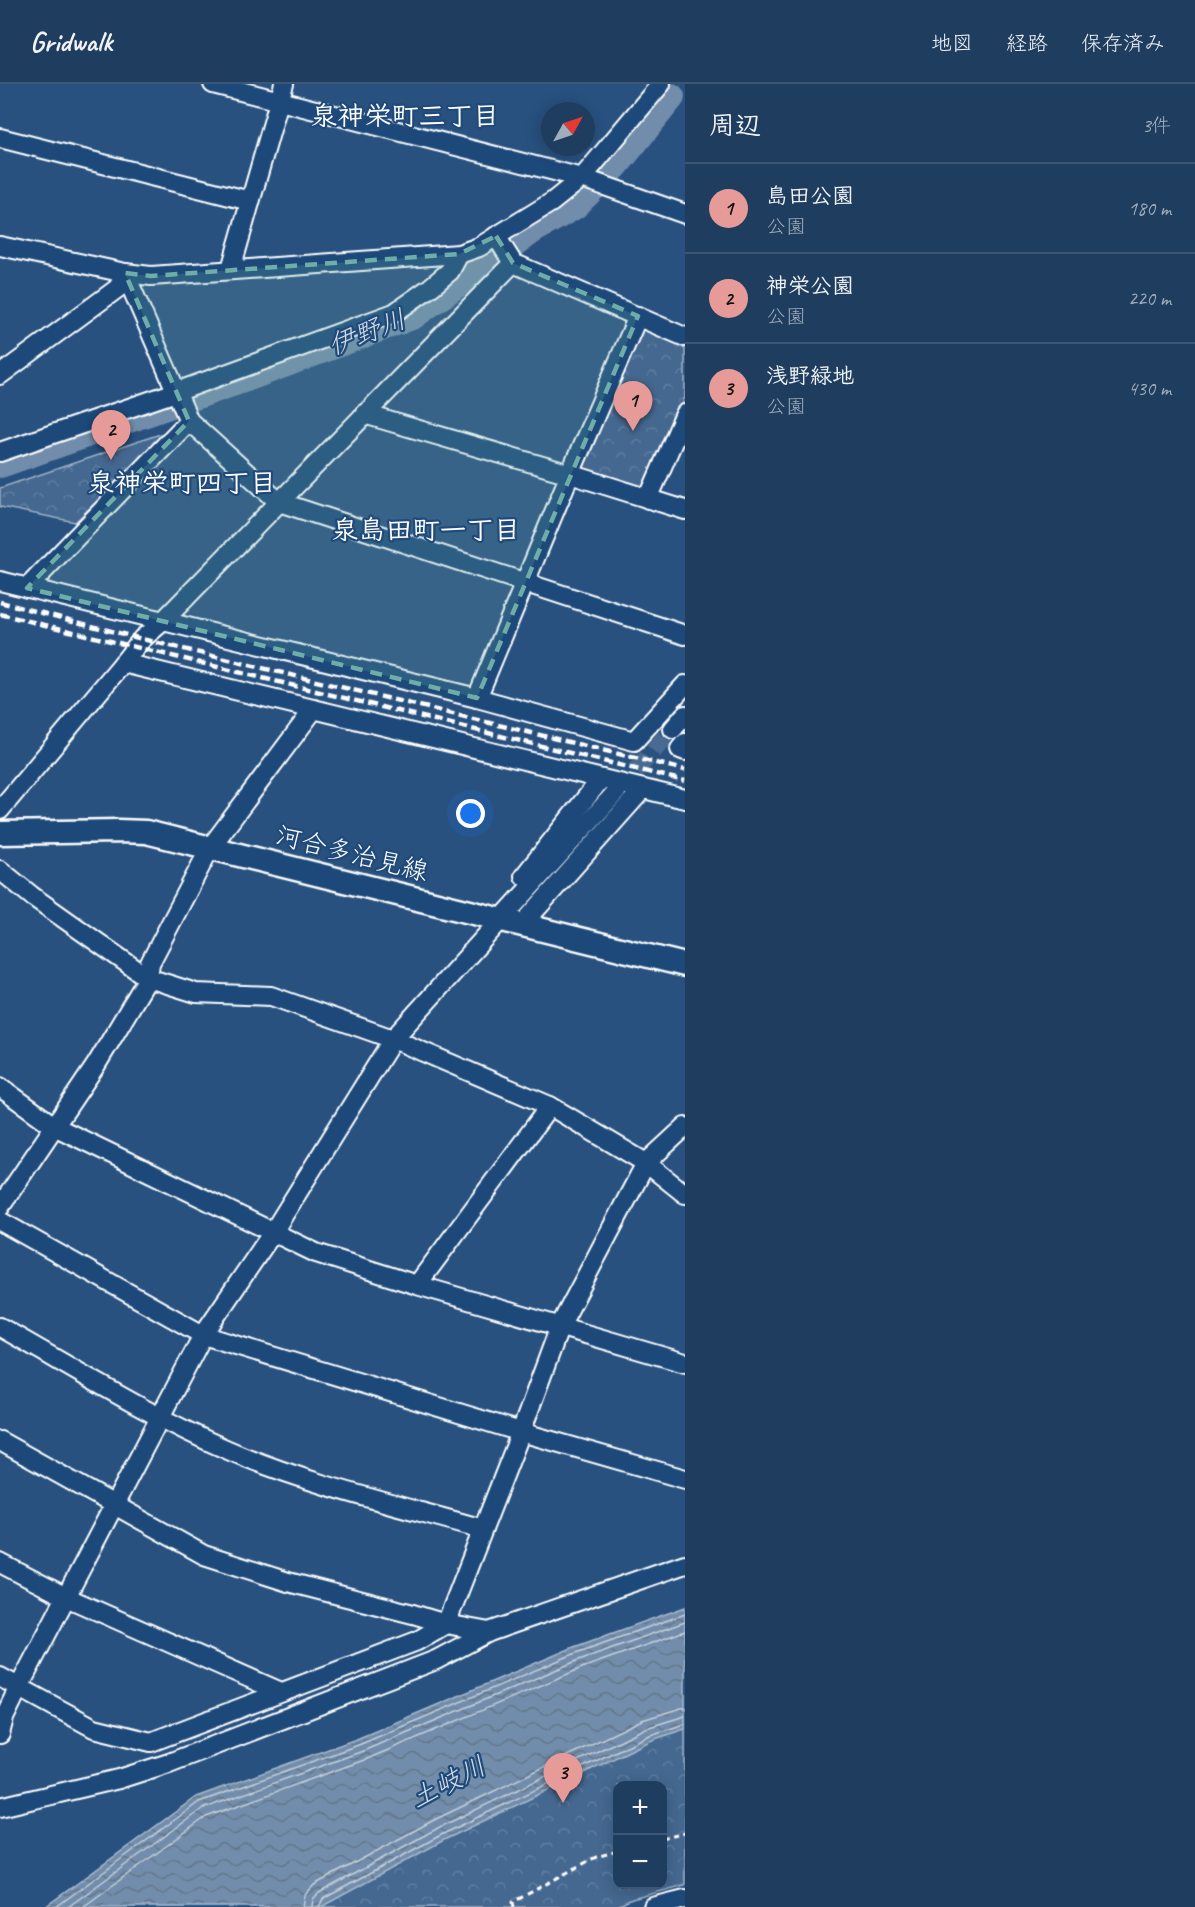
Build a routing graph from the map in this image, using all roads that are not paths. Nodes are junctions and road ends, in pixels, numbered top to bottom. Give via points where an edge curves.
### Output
1 (213, 84) edge
2 (661, 84) edge
3 (281, 92) edge
4 (0, 138) edge
5 (582, 178) junction
6 (250, 201) junction
7 (685, 214) edge
8 (496, 236) junction
9 (0, 246) edge
10 (459, 254) junction
11 (513, 263) junction
12 (231, 269) junction
13 (125, 273) junction
14 (638, 316) junction
15 (685, 337) edge
16 (0, 375) edge
17 (176, 392) junction
18 (364, 414) junction
19 (685, 414) edge
20 (189, 421) junction
21 (0, 452) edge
22 (570, 474) junction
23 (648, 499) junction
24 (279, 502) junction
25 (685, 510) edge
26 (0, 581) edge
27 (525, 583) junction
28 (27, 588) junction
29 (162, 622) junction
30 (685, 635) edge
31 (123, 663) junction
32 (685, 685) edge
33 (477, 698) junction
34 (314, 709) junction
35 (685, 743) edge
36 (685, 751) edge
37 (601, 779) junction
38 (643, 789) junction
39 (617, 790) tunnel mouth
40 (685, 799) edge
41 (0, 810) edge
42 (0, 833) edge
43 (210, 848) junction
44 (0, 870) edge
45 (496, 919) junction
46 (522, 925) junction
47 (685, 965) edge
48 (148, 978) junction
49 (393, 1039) junction
50 (0, 1087) edge
51 (550, 1106) junction
52 (54, 1126) junction
53 (685, 1127) edge
54 (646, 1163) junction
55 (685, 1194) edge
56 (0, 1207) edge
57 (0, 1221) edge
58 (273, 1232) junction
59 (417, 1285) junction
60 (560, 1326) junction
61 (0, 1327) edge
62 (203, 1335) junction
63 (685, 1363) edge
64 (161, 1417) junction
65 (521, 1432) junction
66 (0, 1441) edge
67 (685, 1479) edge
68 (115, 1506) junction
69 (483, 1529) junction
70 (0, 1563) edge
71 (685, 1564) edge
72 (66, 1597) junction
73 (446, 1624) junction
74 (489, 1632) junction
75 (0, 1677) edge
76 (19, 1688) junction
77 (281, 1692) junction
78 (0, 1734) edge
79 (0, 1807) edge
80 (685, 1899) edge
81 (653, 1907) edge

1 - 3 street
2 - 5 street
3 - 5 street
3 - 6 street
4 - 6 street
5 - 7 street
5 - 8 street via 552,202
6 - 12 street
8 - 10 street
8 - 11 street
9 - 13 street
10 - 12 street
10 - 17 street via 450,271 393,314
11 - 14 street
11 - 18 street
12 - 13 street via 151,276
13 - 16 street via 118,288
13 - 17 street
14 - 15 street
14 - 22 street
17 - 20 street
17 - 21 street
18 - 22 street
18 - 24 street
19 - 23 street
20 - 24 street
20 - 28 street
22 - 23 street
22 - 27 street
23 - 25 street
24 - 27 street
24 - 29 street
26 - 28 street
27 - 30 street
27 - 33 street
28 - 29 street
29 - 31 street
29 - 33 street
31 - 34 street
31 - 41 street
32 - 33 street via 634,741
34 - 37 street
34 - 43 street
35 - 36 street via 680,749
37 - 38 street
37 - 45 street
38 - 40 street
38 - 46 street
39 - 45 street
42 - 43 main road, 河合多治見線 via 146,832
43 - 45 main road, 河合多治見線
43 - 48 street via 150,963
44 - 48 street
45 - 46 main road, 河合多治見線
45 - 49 street
46 - 47 main road, 河合多治見線
48 - 49 street via 196,993 271,996
48 - 52 street
49 - 51 street
49 - 58 street
50 - 52 street
51 - 54 street
51 - 59 street
52 - 56 street
52 - 58 street
53 - 54 street
54 - 55 street
54 - 60 street
57 - 62 street
58 - 59 street via 316,1253
58 - 62 street
59 - 60 street
60 - 63 street
60 - 65 street
61 - 64 street
62 - 64 street
62 - 65 street
64 - 68 street
64 - 69 street via 228,1450 299,1476
65 - 67 street
65 - 69 street
66 - 68 street
68 - 72 street
68 - 73 street via 204,1555
69 - 73 street
70 - 72 street
71 - 74 street
72 - 76 street
72 - 77 street
73 - 74 street
73 - 77 street via 417,1641
74 - 79 street via 436,1660 169,1763
75 - 76 street
76 - 77 street via 94,1728 151,1742
76 - 78 street
80 - 81 street

